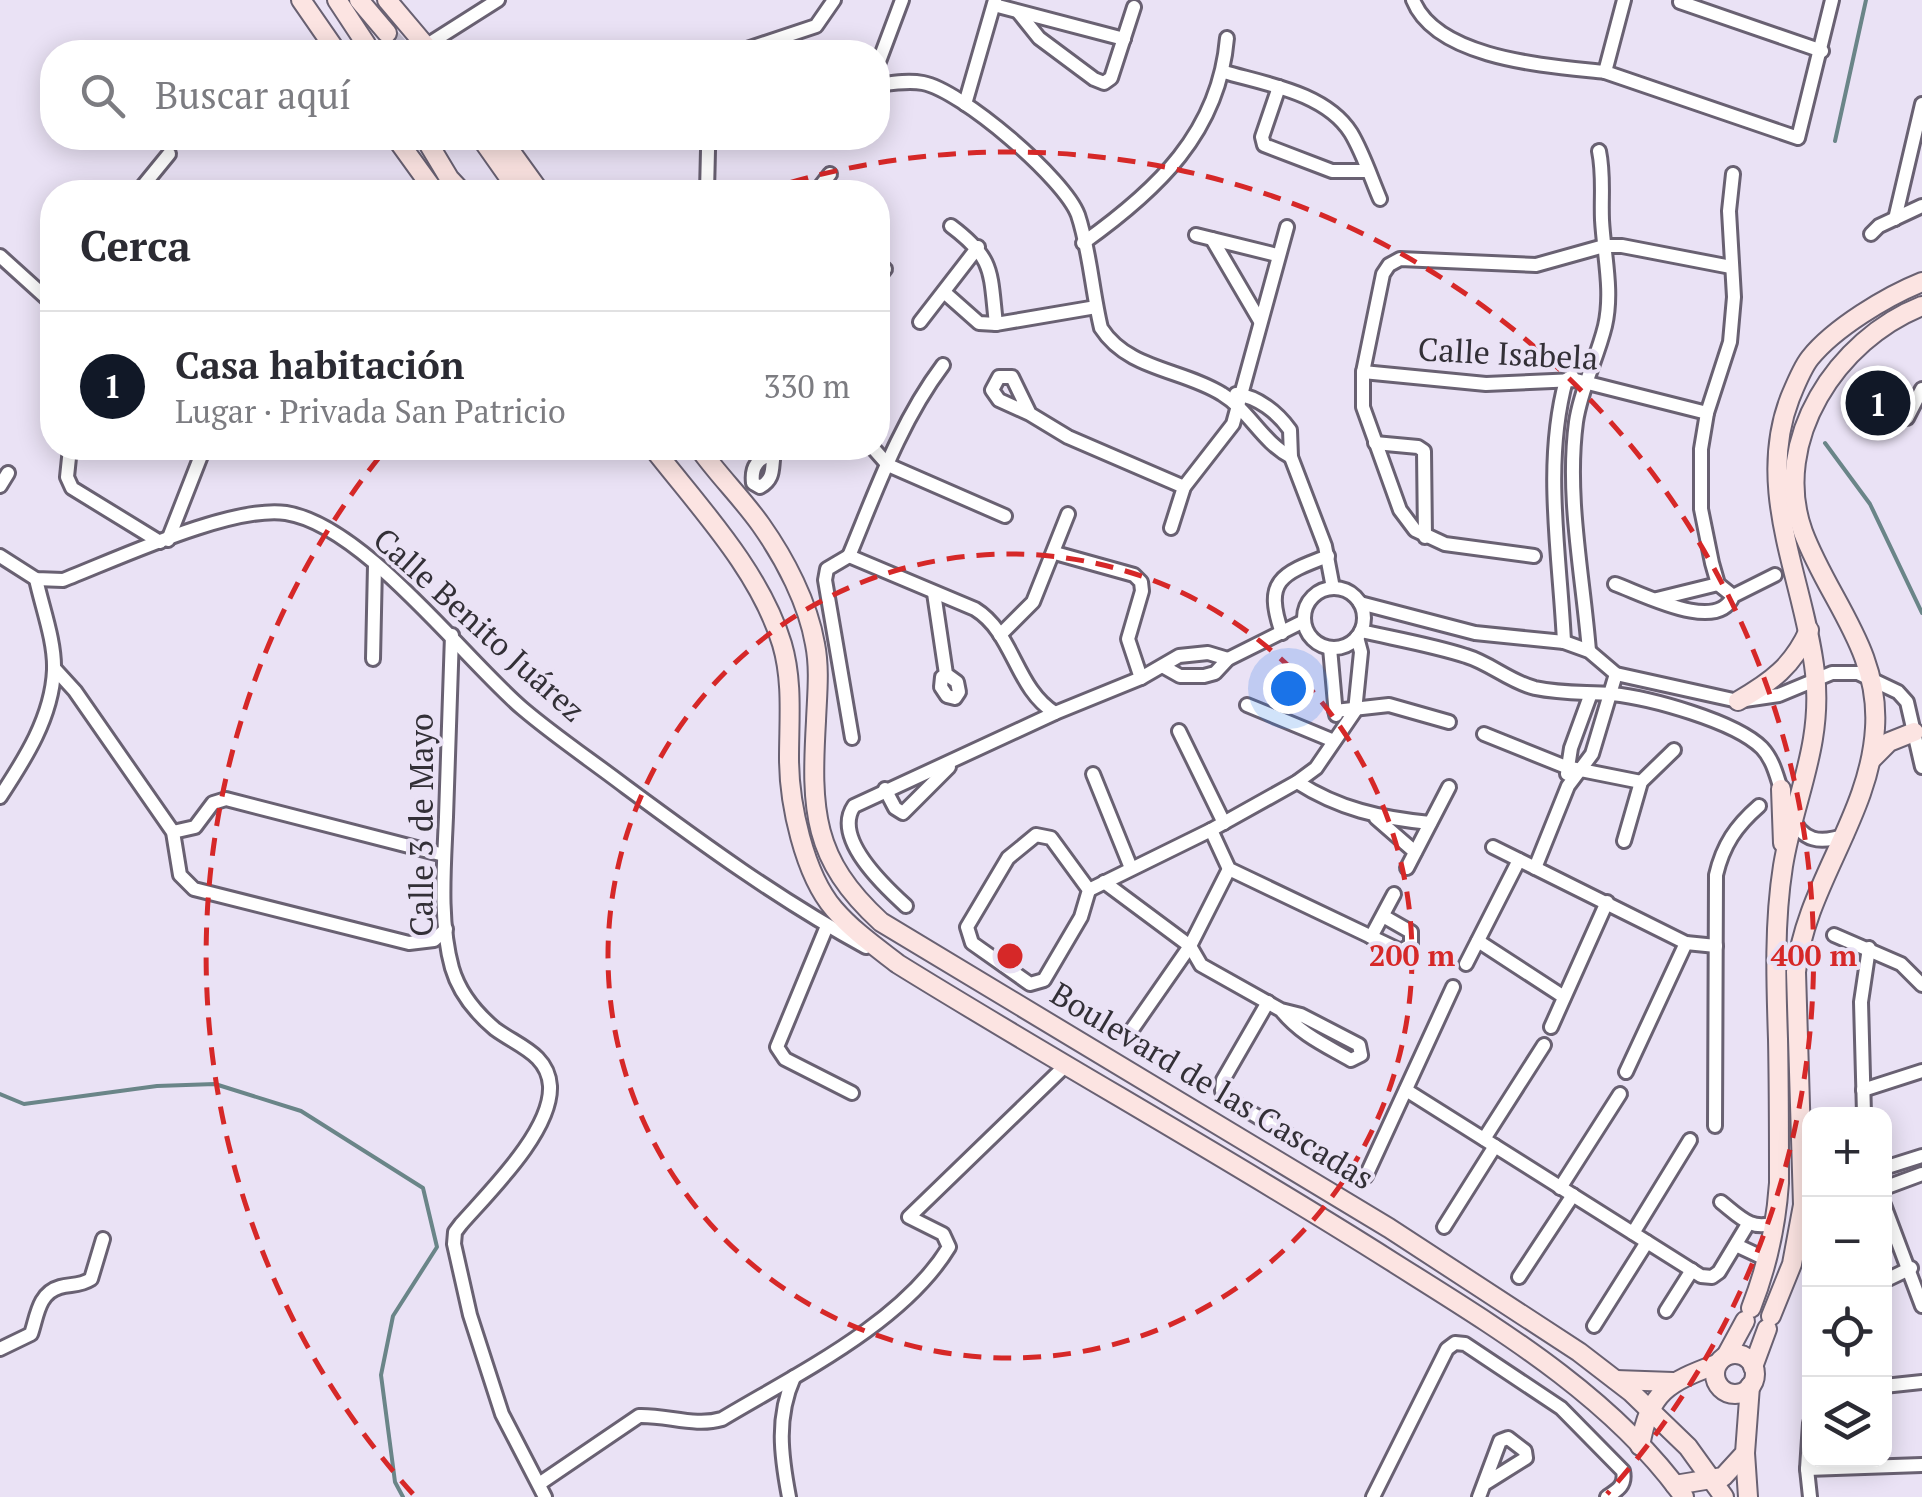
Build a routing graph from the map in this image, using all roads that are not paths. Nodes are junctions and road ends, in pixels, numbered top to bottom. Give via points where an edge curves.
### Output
1 (301, 0) edge
2 (337, 0) edge
3 (359, 0) edge
4 (387, 0) edge
5 (498, 0) edge
6 (834, 0) edge
7 (902, 0) edge
8 (1413, 0) edge
9 (1624, 0) edge
10 (1832, 0) edge
11 (1680, 2) dead end
12 (995, 3) edge
13 (1134, 7) dead end
14 (1019, 13) junction
15 (386, 33) tunnel mouth
16 (1227, 38) dead end
17 (1124, 39) junction
18 (329, 40) edge
19 (363, 40) tunnel mouth
20 (417, 40) edge
21 (439, 40) edge
22 (774, 40) edge
23 (887, 40) edge
24 (1822, 50) junction
25 (1224, 72) junction
26 (1605, 72) junction
27 (890, 84) edge
28 (1278, 87) junction
29 (966, 104) junction
30 (1922, 104) edge
31 (405, 150) edge
32 (432, 150) edge
33 (489, 150) edge
34 (510, 150) edge
35 (708, 150) dead end
36 (1598, 151) dead end
37 (170, 154) dead end
38 (1368, 171) junction
39 (830, 174) dead end
40 (1733, 174) dead end
41 (148, 180) edge
42 (426, 180) edge
43 (451, 180) edge
44 (511, 180) edge
45 (531, 180) edge
46 (707, 180) edge
47 (825, 180) edge
48 (1380, 199) dead end
49 (1922, 206) edge
50 (1895, 219) junction
51 (951, 226) dead end
52 (1287, 227) dead end
53 (1196, 234) dead end
54 (1872, 234) dead end
55 (1212, 239) junction
56 (1083, 242) junction
57 (978, 246) junction
58 (1604, 246) junction
59 (1277, 255) junction
60 (0, 256) edge
61 (1731, 267) junction
62 (1922, 282) edge
63 (40, 292) edge
64 (944, 292) junction
65 (1922, 306) edge
66 (1096, 307) junction
67 (1260, 320) junction
68 (920, 322) dead end
69 (996, 324) junction
70 (1590, 364) junction
71 (942, 365) dead end
72 (1363, 372) junction
73 (1566, 380) junction
74 (1585, 381) junction
75 (1922, 389) edge
76 (1224, 394) junction
77 (1243, 394) junction
78 (1239, 409) junction
79 (1707, 413) junction
80 (1030, 414) dead end
81 (1907, 418) dead end
82 (1375, 444) junction
83 (1291, 457) junction
84 (69, 460) edge
85 (199, 460) edge
86 (662, 460) edge
87 (709, 460) edge
88 (884, 460) edge
89 (890, 460) edge
90 (890, 460) edge
91 (888, 464) junction
92 (1184, 488) junction
93 (1068, 514) dead end
94 (1006, 516) dead end
95 (1171, 528) dead end
96 (1425, 537) junction
97 (164, 541) junction
98 (1054, 553) junction
99 (0, 556) edge
100 (849, 556) junction
101 (1328, 556) junction
102 (1534, 556) dead end
103 (375, 565) junction
104 (1560, 568) junction
105 (1583, 570) junction
106 (1775, 575) dead end
107 (36, 579) junction
108 (1615, 584) dead end
109 (1718, 584) junction
110 (1332, 588) junction
111 (934, 593) junction
112 (1733, 596) junction
113 (1657, 599) junction
114 (1360, 603) junction
115 (1304, 620) junction
116 (1809, 630) junction
117 (1474, 633) junction
118 (1000, 634) junction
119 (1282, 634) junction
120 (1359, 634) junction
121 (452, 635) junction
122 (1564, 642) junction
123 (1330, 648) junction
124 (1589, 651) junction
125 (1471, 657) junction
126 (373, 659) dead end
127 (1228, 659) junction
128 (1164, 667) junction
129 (54, 668) junction
130 (946, 674) dead end
131 (1616, 674) junction
132 (1141, 678) junction
133 (1816, 678) junction
134 (1874, 680) junction
135 (1611, 694) junction
136 (1590, 696) junction
137 (1738, 701) junction
138 (1246, 705) dead end
139 (1335, 711) junction
140 (1355, 711) junction
141 (1055, 713) junction
142 (1449, 722) dead end
143 (1179, 731) dead end
144 (1914, 732) junction
145 (1484, 734) dead end
146 (1337, 736) junction
147 (852, 738) dead end
148 (1674, 750) dead end
149 (956, 760) junction
150 (1871, 760) junction
151 (1566, 767) junction
152 (1922, 768) edge
153 (1582, 771) junction
154 (1093, 774) dead end
155 (1296, 782) junction
156 (1641, 782) junction
157 (1568, 786) junction
158 (1449, 787) dead end
159 (885, 789) junction
160 (1781, 789) junction
161 (0, 797) edge
162 (1759, 806) dead end
163 (1374, 817) junction
164 (1224, 822) junction
165 (1430, 823) junction
166 (1794, 823) junction
167 (1210, 830) junction
168 (173, 832) junction
169 (1846, 836) junction
170 (1624, 842) dead end
171 (1493, 847) dead end
172 (1416, 852) junction
173 (444, 856) junction
174 (1520, 860) junction
175 (1783, 863) junction
176 (1130, 868) junction
177 (1229, 868) junction
178 (1408, 868) dead end
179 (1535, 868) junction
180 (1104, 882) junction
181 (1089, 890) junction
182 (1394, 894) dead end
183 (1607, 902) junction
184 (906, 906) dead end
185 (1383, 916) junction
186 (827, 926) junction
187 (446, 929) junction
188 (1834, 935) dead end
189 (1372, 937) junction
190 (1478, 941) junction
191 (1686, 943) junction
192 (1190, 946) junction
193 (1716, 946) junction
194 (1869, 948) junction
195 (898, 964) junction
196 (1466, 964) dead end
197 (1922, 985) edge
198 (1453, 987) dead end
199 (1564, 997) junction
200 (1268, 1002) junction
201 (1282, 1010) junction
202 (1551, 1027) dead end
203 (1133, 1028) dead end
204 (1544, 1046) dead end
205 (1065, 1066) junction
206 (1922, 1071) edge
207 (1626, 1072) dead end
208 (1406, 1090) junction
209 (1862, 1090) junction
210 (852, 1093) dead end
211 (1620, 1094) dead end
212 (1863, 1107) edge
213 (1715, 1126) dead end
214 (1690, 1140) dead end
215 (1779, 1142) junction
216 (1802, 1142) joint
217 (1490, 1143) junction
218 (1307, 1146) dead end
219 (1922, 1156) edge
220 (1892, 1165) edge
221 (1922, 1174) edge
222 (1366, 1176) dead end
223 (1892, 1185) edge
224 (1566, 1191) junction
225 (1721, 1202) dead end
226 (1776, 1222) junction
227 (1748, 1224) junction
228 (1892, 1224) edge
229 (1444, 1228) dead end
230 (1633, 1234) junction
231 (1802, 1234) edge
232 (102, 1240) dead end
233 (1647, 1242) junction
234 (1736, 1246) junction
235 (1449, 1266) junction
236 (1766, 1267) junction
237 (1910, 1268) junction
238 (1692, 1270) junction
239 (1519, 1277) dead end
240 (1892, 1277) edge
241 (1786, 1283) junction
242 (1432, 1287) junction
243 (1919, 1289) edge
244 (1922, 1306) edge
245 (1666, 1311) dead end
246 (1594, 1326) dead end
247 (0, 1349) edge
248 (1722, 1360) junction
249 (796, 1375) junction
250 (1752, 1376) junction
251 (1616, 1380) junction
252 (1673, 1382) junction
253 (1922, 1382) edge
254 (1892, 1385) edge
255 (1650, 1409) junction
256 (1640, 1446) junction
257 (1745, 1453) junction
258 (1922, 1465) edge
259 (1806, 1469) joint
260 (1714, 1478) junction
261 (1486, 1483) dead end
262 (542, 1490) edge
263 (1679, 1491) edge
264 (1374, 1496) edge
265 (789, 1497) edge
266 (1478, 1497) edge
267 (1607, 1497) edge
268 (1724, 1497) edge
269 (1748, 1497) edge
270 (1810, 1497) edge

1 - 18 main road
2 - 19 main road
3 - 15 main road
4 - 20 main road
5 - 21 street
6 - 22 street via 816,26
7 - 23 street
8 - 26 street via 1439,30 1477,51
9 - 26 street
10 - 24 street
11 - 24 street
12 - 14 street
12 - 29 street
13 - 17 street
14 - 17 street
14 - 17 street via 1039,38 1104,82
16 - 25 street
24 - 26 street via 1798,138
25 - 28 street
25 - 56 street via 1172,169
27 - 29 street via 925,83
28 - 38 street via 1335,115
28 - 38 street via 1264,145 1332,171
29 - 56 street via 1060,187 1077,213
30 - 50 street
31 - 42 main road
32 - 43 main road
33 - 44 main road
34 - 45 main road
35 - 46 street
36 - 58 street
37 - 41 street
38 - 48 street
39 - 47 street
40 - 61 street
49 - 50 street
50 - 54 street
51 - 57 street
52 - 59 street
53 - 55 street
55 - 59 street
55 - 67 street
56 - 66 street
57 - 64 street
57 - 69 street via 990,272
58 - 61 street
58 - 70 street via 1610,302
58 - 72 street via 1536,264 1390,265
59 - 67 street
60 - 63 street
61 - 79 street via 1730,342
62 - 116 main road via 1870,308 1810,358 1789,400 1778,455 1779,515
64 - 68 street
64 - 69 street via 980,323
65 - 134 main road via 1880,327 1823,386 1796,470 1802,529
66 - 69 street
66 - 76 street via 1110,343 1127,356
67 - 77 street
70 - 73 street
70 - 74 street
71 - 90 street
72 - 73 street, Calle Isabela via 1486,384
72 - 82 street
73 - 74 street, Calle Isabela
73 - 104 street via 1553,502
74 - 79 street, Calle Isabela
74 - 105 street via 1573,481
75 - 81 street
76 - 77 street
76 - 78 street
77 - 78 street
77 - 83 street via 1282,418 1293,440
78 - 83 street
78 - 92 street
79 - 109 street via 1701,509
80 - 92 street
82 - 96 street via 1400,510
82 - 96 street via 1424,451
83 - 101 street
84 - 97 street via 72,488
85 - 97 street
86 - 195 main road, Boulevard de las Cascadas via 741,565 781,640 790,672 791,794 820,886 856,932
87 - 235 main road, Boulevard de las Cascadas via 761,525 806,612 818,678 814,803 829,857 858,901 882,922
88 - 91 street
89 - 91 street
91 - 94 street
91 - 100 street
92 - 95 street
93 - 98 street
96 - 102 street
97 - 103 street, Calle Benito Juárez via 235,517 288,513
97 - 107 street, Calle Benito Juárez via 63,580
98 - 118 street via 1028,611
98 - 132 street via 1141,582 1128,640
99 - 107 street
100 - 111 street
100 - 147 street via 827,569 825,580
101 - 110 street
101 - 119 street via 1301,566 1273,593
103 - 121 street, Calle Benito Juárez
103 - 126 street
104 - 105 street
104 - 122 street
105 - 124 street
106 - 112 street
107 - 129 street
108 - 113 street
109 - 112 street
109 - 113 street
110 - 114 street
110 - 115 street via 1306,604
111 - 118 street via 975,609
111 - 130 street
112 - 113 street via 1717,613
114 - 117 street
114 - 120 street
115 - 119 street
115 - 123 street via 1308,634
116 - 133 main road
116 - 137 main road via 1781,673
117 - 122 street
117 - 125 street
118 - 141 street via 1029,689
119 - 127 street
120 - 123 street via 1350,644
120 - 125 street
120 - 140 street
121 - 173 street, Calle 3 de Mayo
121 - 186 street, Calle Benito Juárez via 521,708 704,845
122 - 124 street
123 - 139 street
124 - 131 street
125 - 136 street via 1518,683
127 - 128 street via 1192,652
127 - 128 street via 1204,676 1180,676
128 - 132 street
129 - 161 street via 41,725
129 - 168 street
131 - 135 street
131 - 137 street
132 - 141 street
133 - 134 street via 1844,671
133 - 137 street
133 - 166 main road via 1810,765
134 - 144 street via 1907,702
134 - 150 main road
135 - 136 street
135 - 153 street
135 - 160 street via 1740,730 1764,750
136 - 151 street
138 - 146 street
139 - 140 street
139 - 146 street
140 - 142 street via 1389,705
140 - 146 street
141 - 149 street
143 - 164 street
144 - 150 main road via 1888,742
144 - 152 street
145 - 151 street
146 - 155 street via 1316,768
148 - 156 street
149 - 159 street
149 - 159 street via 904,814
150 - 169 main road
151 - 153 street
151 - 157 street
153 - 156 street
153 - 157 street
154 - 176 street
155 - 163 street via 1326,801
155 - 164 street
156 - 170 street
157 - 179 street
158 - 165 street
159 - 184 street via 854,806 849,820 866,868
160 - 166 street
160 - 175 main road
162 - 193 street via 1721,855
163 - 165 street
163 - 172 street
164 - 167 street
165 - 172 street
166 - 169 street via 1814,841
166 - 175 main road
167 - 176 street
167 - 177 street
168 - 173 street via 196,827 213,803 226,799
168 - 187 street via 180,876 194,889 408,943 434,940
169 - 216 main road via 1798,950
171 - 174 street
172 - 178 street
173 - 187 street, Calle 3 de Mayo
174 - 179 street
174 - 190 street
175 - 215 main road via 1776,953
176 - 180 street
177 - 189 street
177 - 192 street
179 - 183 street
180 - 181 street
180 - 192 street
181 - 181 street via 1051,838 1036,835 1008,858 966,927 968,936 1038,984 1081,917
182 - 185 street
183 - 191 street
183 - 199 street
185 - 189 street
185 - 189 street via 1412,932 1412,945 1401,951
186 - 195 street, Calle Benito Juárez
186 - 210 street via 777,1047 785,1059
187 - 262 street, Calle 3 de Mayo via 462,993 548,1074 544,1115 461,1224 454,1244 502,1414
188 - 194 street
190 - 196 street
190 - 199 street
191 - 193 street
191 - 207 street
192 - 200 street via 1201,965
192 - 203 street
193 - 213 street
194 - 197 street via 1901,964
194 - 209 street via 1861,1002
195 - 205 main road, Boulevard de las Cascadas
198 - 208 street
199 - 202 street
200 - 201 street
200 - 218 street via 1222,1091
201 - 201 street via 1310,1038 1351,1060 1361,1055 1360,1044
204 - 217 street
205 - 242 main road, Boulevard de las Cascadas
205 - 249 street, Calle 3 de Mayo via 908,1216 948,1240 940,1261 872,1328
206 - 209 street
208 - 217 street
208 - 222 street
209 - 212 street
211 - 224 street
214 - 230 street
215 - 216 main road
215 - 226 main road
217 - 224 street
217 - 229 street
219 - 220 street
221 - 223 street
224 - 230 street
224 - 239 street
225 - 227 street
226 - 227 street
226 - 236 main road
227 - 234 street
228 - 237 street
230 - 233 street
231 - 241 main road
232 - 247 street via 91,1279 53,1290 40,1303 31,1334
233 - 238 street
233 - 246 street
234 - 236 street
234 - 238 street via 1712,1277
235 - 242 main road
235 - 251 main road, Boulevard de las Cascadas
236 - 241 main road
236 - 248 main road
237 - 240 street
237 - 243 street
238 - 245 street
241 - 250 main road
242 - 256 main road, Boulevard de las Cascadas via 1560,1376
243 - 244 street
248 - 250 main road via 1745,1356
248 - 250 main road via 1715,1377 1726,1392 1739,1393
248 - 252 main road
249 - 262 street, Calle 3 de Mayo via 722,1419 639,1416
249 - 265 street via 780,1432
250 - 257 main road
251 - 252 main road
251 - 255 main road, Boulevard de las Cascadas
252 - 255 main road
253 - 254 street
255 - 256 main road
255 - 260 main road, Boulevard de las Cascadas
256 - 263 main road, Boulevard de las Cascadas
257 - 260 main road
257 - 269 main road
258 - 259 street
259 - 270 street
260 - 263 main road
260 - 268 main road, Boulevard de las Cascadas
261 - 266 street
264 - 267 street via 1455,1343 1561,1408 1623,1471 1621,1487

